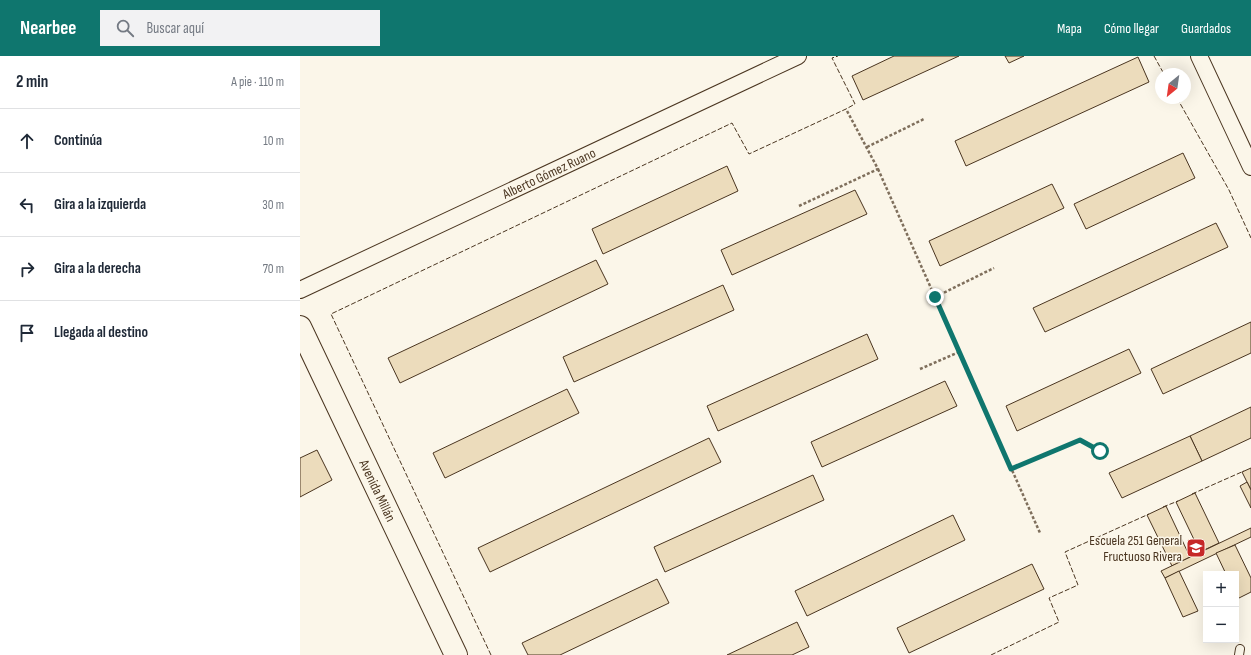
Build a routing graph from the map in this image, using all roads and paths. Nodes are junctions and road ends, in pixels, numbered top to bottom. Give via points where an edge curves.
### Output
1 (798, 56) edge
2 (1199, 56) edge
3 (846, 109) dead end
4 (924, 119) dead end
5 (867, 146) junction
6 (1251, 167) edge
7 (878, 169) junction
8 (799, 206) dead end
9 (994, 268) dead end
10 (300, 290) edge
11 (935, 297) junction
12 (301, 333) edge
13 (960, 352) junction
14 (920, 369) dead end
15 (1100, 451) dead end
16 (1011, 469) junction
17 (1040, 533) dead end
18 (456, 655) edge

1 - 10 street, Alberto Gómez Ruano
2 - 6 street
3 - 5 path
4 - 5 path
5 - 7 path
7 - 8 path
7 - 11 path
9 - 11 path
11 - 13 path
12 - 18 street, Avenida Millán
13 - 14 path
13 - 16 path
15 - 16 path via 1080,440
16 - 17 path

